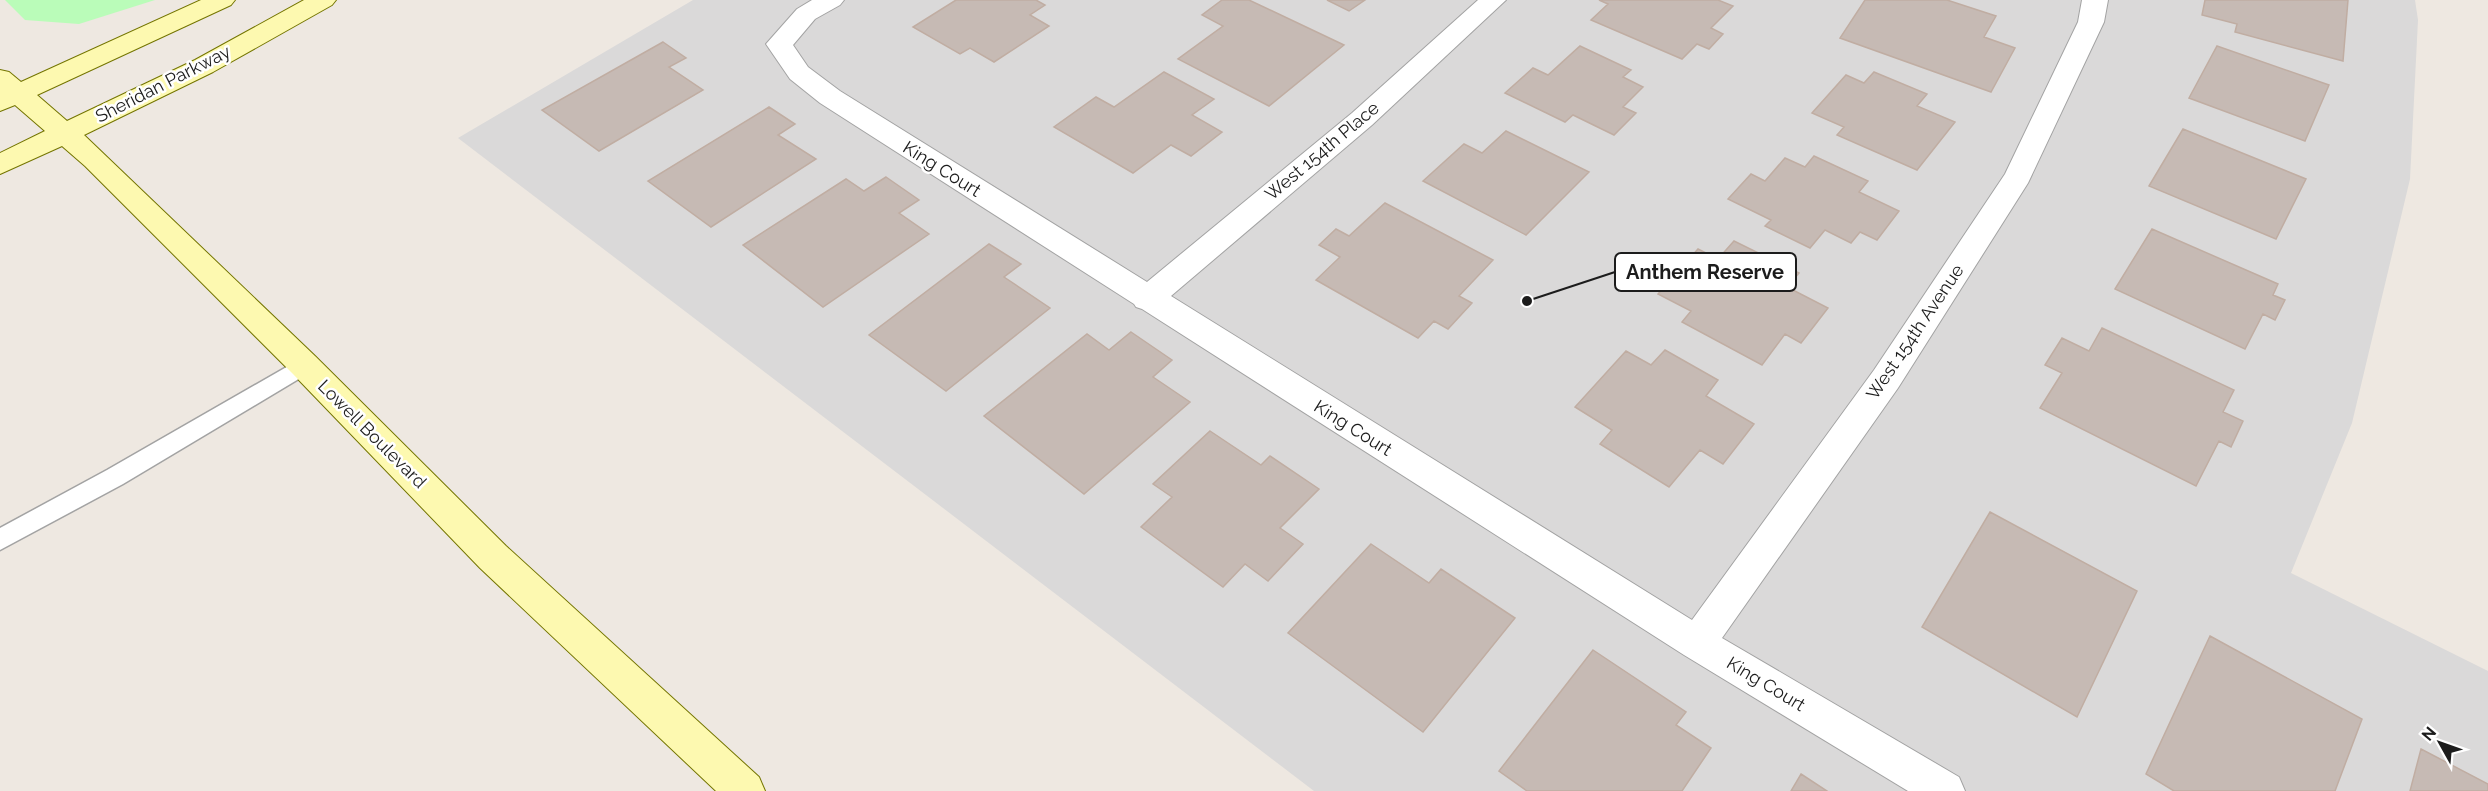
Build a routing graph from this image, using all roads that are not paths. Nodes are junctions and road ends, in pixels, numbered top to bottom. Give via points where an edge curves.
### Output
1 (222, 0) edge
2 (323, 0) edge
3 (831, 0) edge
4 (1493, 0) edge
5 (2095, 0) edge
6 (6, 91) edge
7 (64, 134) junction
8 (0, 164) edge
9 (1147, 299) junction
10 (304, 365) junction
11 (0, 540) edge
12 (1697, 643) junction
13 (745, 791) edge
14 (1945, 791) edge

1 - 6 main road
2 - 7 main road, Sheridan Parkway via 204,66
3 - 9 street, King Court via 806,14 779,44 799,73 830,97
4 - 9 street, West 154th Place via 1362,119
5 - 12 street, West 154th Avenue via 2091,22 2018,176 1886,379
6 - 7 main road, Lowell Boulevard
7 - 8 main road, Sheridan Parkway
7 - 10 main road, Lowell Boulevard via 95,159
9 - 12 street, King Court
10 - 11 lane
10 - 13 main road, Lowell Boulevard via 493,556
12 - 14 street, King Court

